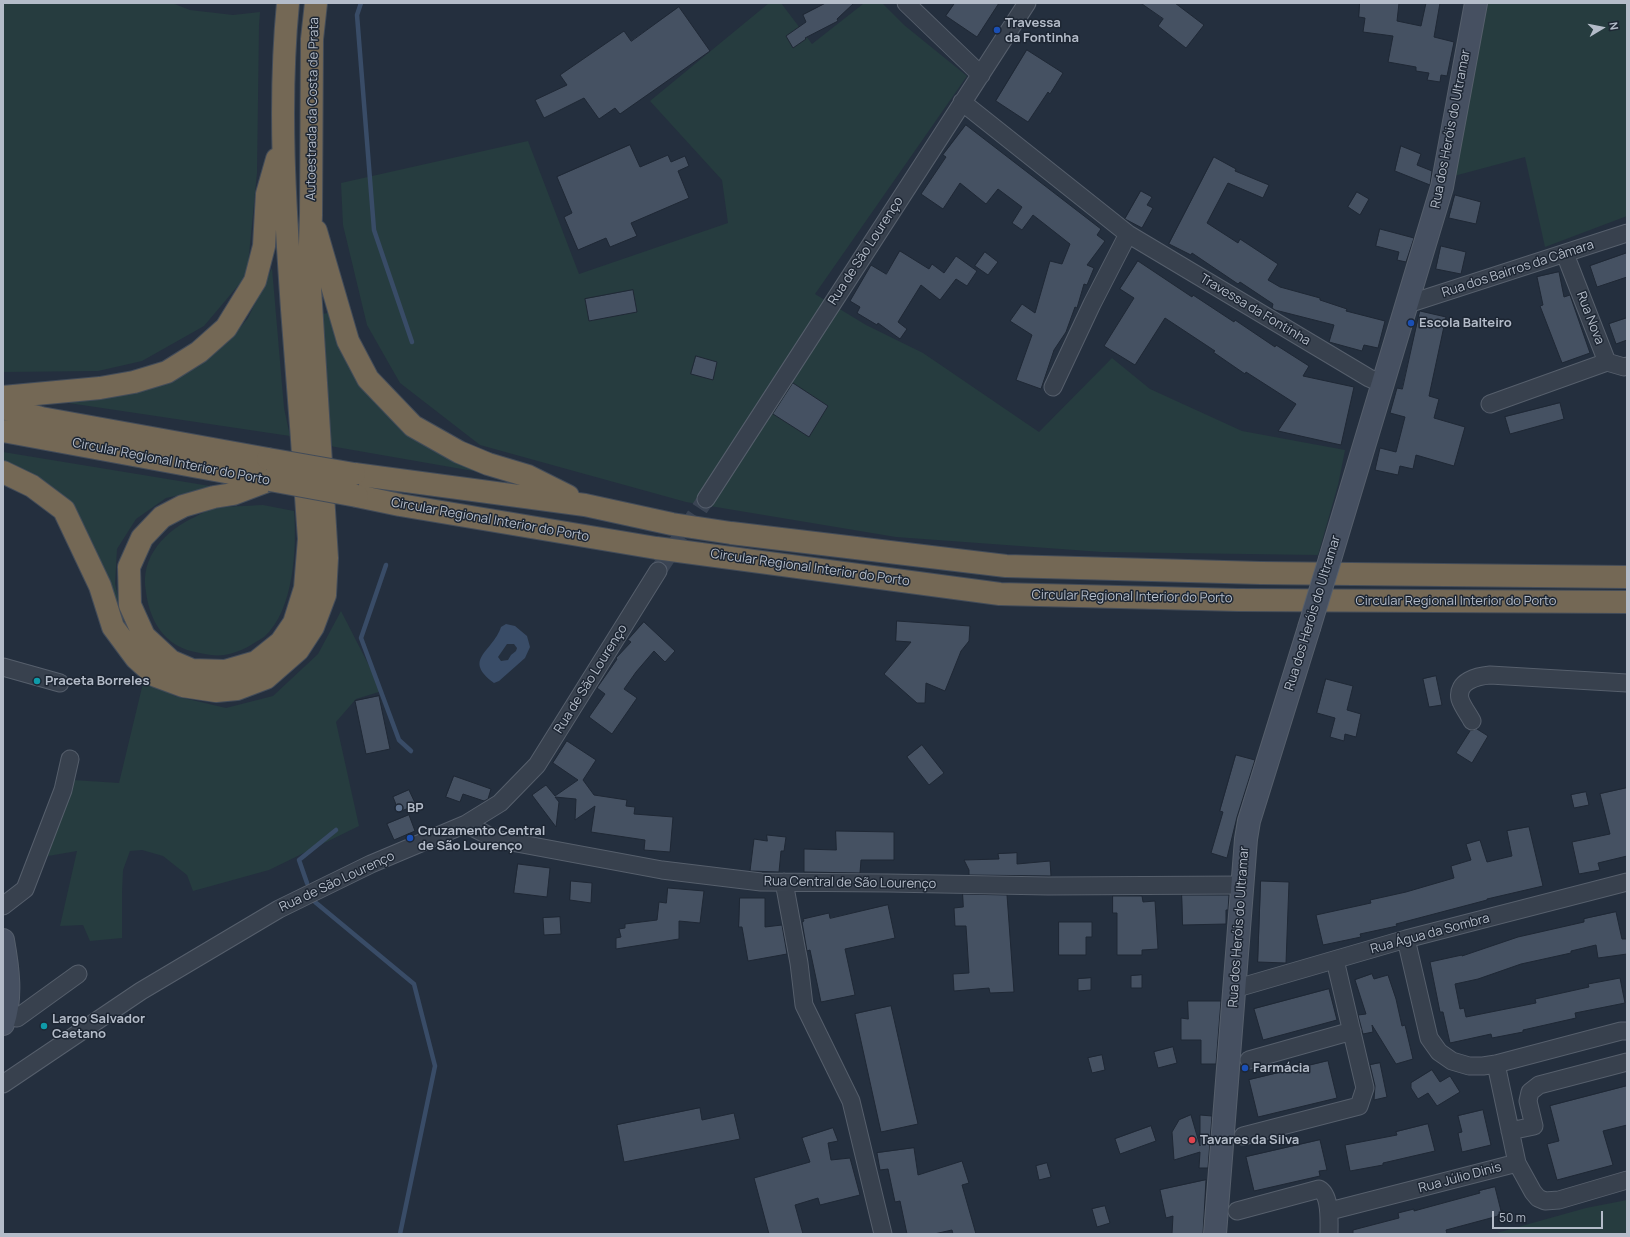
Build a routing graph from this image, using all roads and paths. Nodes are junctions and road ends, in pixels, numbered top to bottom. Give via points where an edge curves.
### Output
1 (288, 3) edge
2 (316, 3) edge
3 (906, 3) edge
4 (1027, 3) edge
5 (1476, 3) edge
6 (981, 74) junction
7 (962, 102) junction
8 (282, 140) junction
9 (311, 215) junction
10 (1627, 233) edge
11 (1128, 234) junction
12 (1565, 254) junction
13 (1408, 304) junction
14 (1606, 362) junction
15 (1627, 366) edge
16 (1383, 384) junction
17 (1053, 387) dead end
18 (3, 397) edge
19 (1490, 404) dead end
20 (3, 408) edge
21 (3, 430) edge
22 (3, 472) edge
23 (270, 480) junction
24 (706, 499) tunnel mouth
25 (585, 505) junction
26 (658, 571) tunnel mouth
27 (1627, 577) edge
28 (1627, 602) edge
29 (3, 667) edge
30 (60, 683) dead end
31 (1627, 684) edge
32 (1472, 721) dead end
33 (70, 759) dead end
34 (466, 824) junction
35 (784, 882) junction
36 (1627, 882) edge
37 (1242, 885) junction
38 (3, 906) edge
39 (1406, 939) junction
40 (3, 940) edge
41 (1335, 960) junction
42 (78, 974) dead end
43 (1234, 989) junction
44 (4, 1020) edge
45 (1352, 1031) junction
46 (1627, 1031) edge
47 (1249, 1060) dead end
48 (1627, 1062) edge
49 (1496, 1064) junction
50 (3, 1084) edge
51 (1510, 1131) junction
52 (1243, 1136) dead end
53 (1517, 1163) junction
54 (1627, 1180) edge
55 (1237, 1211) dead end
56 (1330, 1211) junction
57 (883, 1234) edge
58 (1215, 1234) edge
59 (1329, 1234) edge

1 - 8 highway via 284,37
2 - 9 highway, Autoestrada da Costa de Prata via 312,39
3 - 6 street
4 - 6 street, Rua de São Lourenço
5 - 13 street, Rua dos Heróis do Ultramar via 1442,187
6 - 7 street, Rua de São Lourenço
7 - 11 street, Travessa da Fontinha
7 - 24 street, Rua de São Lourenço
8 - 18 highway via 267,194 264,246 256,281 226,328 199,352 167,372 134,382 100,388
8 - 23 highway via 286,232 309,539 305,588 294,623 281,642 256,662 226,671 192,670 171,661 144,636 130,605 129,567 142,538 162,517 183,506 233,494
9 - 22 highway, Autoestrada da Costa de Prata via 309,272 327,558 325,595 313,627 298,650 266,678 238,689 216,691 183,686 156,676 136,658 113,627 100,586 64,510 32,486
9 - 25 highway via 348,341 368,379 413,426 459,452 528,476
10 - 12 street, Rua dos Bairros da Câmara
11 - 16 street, Travessa da Fontinha
11 - 17 street
12 - 13 street, Rua dos Bairros da Câmara
12 - 14 street, Rua Nova
13 - 16 street, Rua dos Heróis do Ultramar
14 - 15 street, Rua Nova
14 - 19 street
16 - 37 street, Rua dos Heróis do Ultramar, bridge via 1249,821
20 - 25 highway, Circular Regional Interior do Porto, bridge via 41,418 354,474
21 - 23 highway, Circular Regional Interior do Porto
23 - 28 highway, Circular Regional Interior do Porto, bridge via 400,505 656,548 1000,594 1238,600
25 - 27 highway, Circular Regional Interior do Porto via 672,524 731,533 1006,566 1261,573
26 - 34 street, Rua de São Lourenço via 537,765 500,803
29 - 30 street
31 - 32 street via 1479,676 1464,684 1460,691 1460,699
33 - 38 street via 64,790 25,889
34 - 35 street, Rua Central de São Lourenço via 495,839 662,870 761,882
34 - 50 street, Rua de São Lourenço via 371,864 279,909 141,991
35 - 37 street, Rua Central de São Lourenço via 1048,886
35 - 57 street via 800,963 804,1005 851,1101
36 - 39 street, Rua Água da Sombra
37 - 43 street, Rua dos Heróis do Ultramar
39 - 41 street, Rua Água da Sombra
39 - 49 street via 1429,1038 1439,1052 1452,1061 1469,1066
40 - 44 street via 9,981
41 - 43 street, Rua Água da Sombra
41 - 45 street
42 - 44 street via 18,1018
43 - 58 street, Rua dos Heróis do Ultramar
45 - 47 street
45 - 52 street via 1365,1088 1358,1106
46 - 49 street
48 - 51 street via 1539,1085 1530,1092 1528,1101 1534,1126
49 - 51 street, Rua Júlio Dinis
51 - 53 street, Rua Júlio Dinis
53 - 54 street via 1533,1192 1545,1201 1558,1200
53 - 56 street, Rua Júlio Dinis
55 - 56 street via 1316,1189 1324,1192
56 - 59 street

